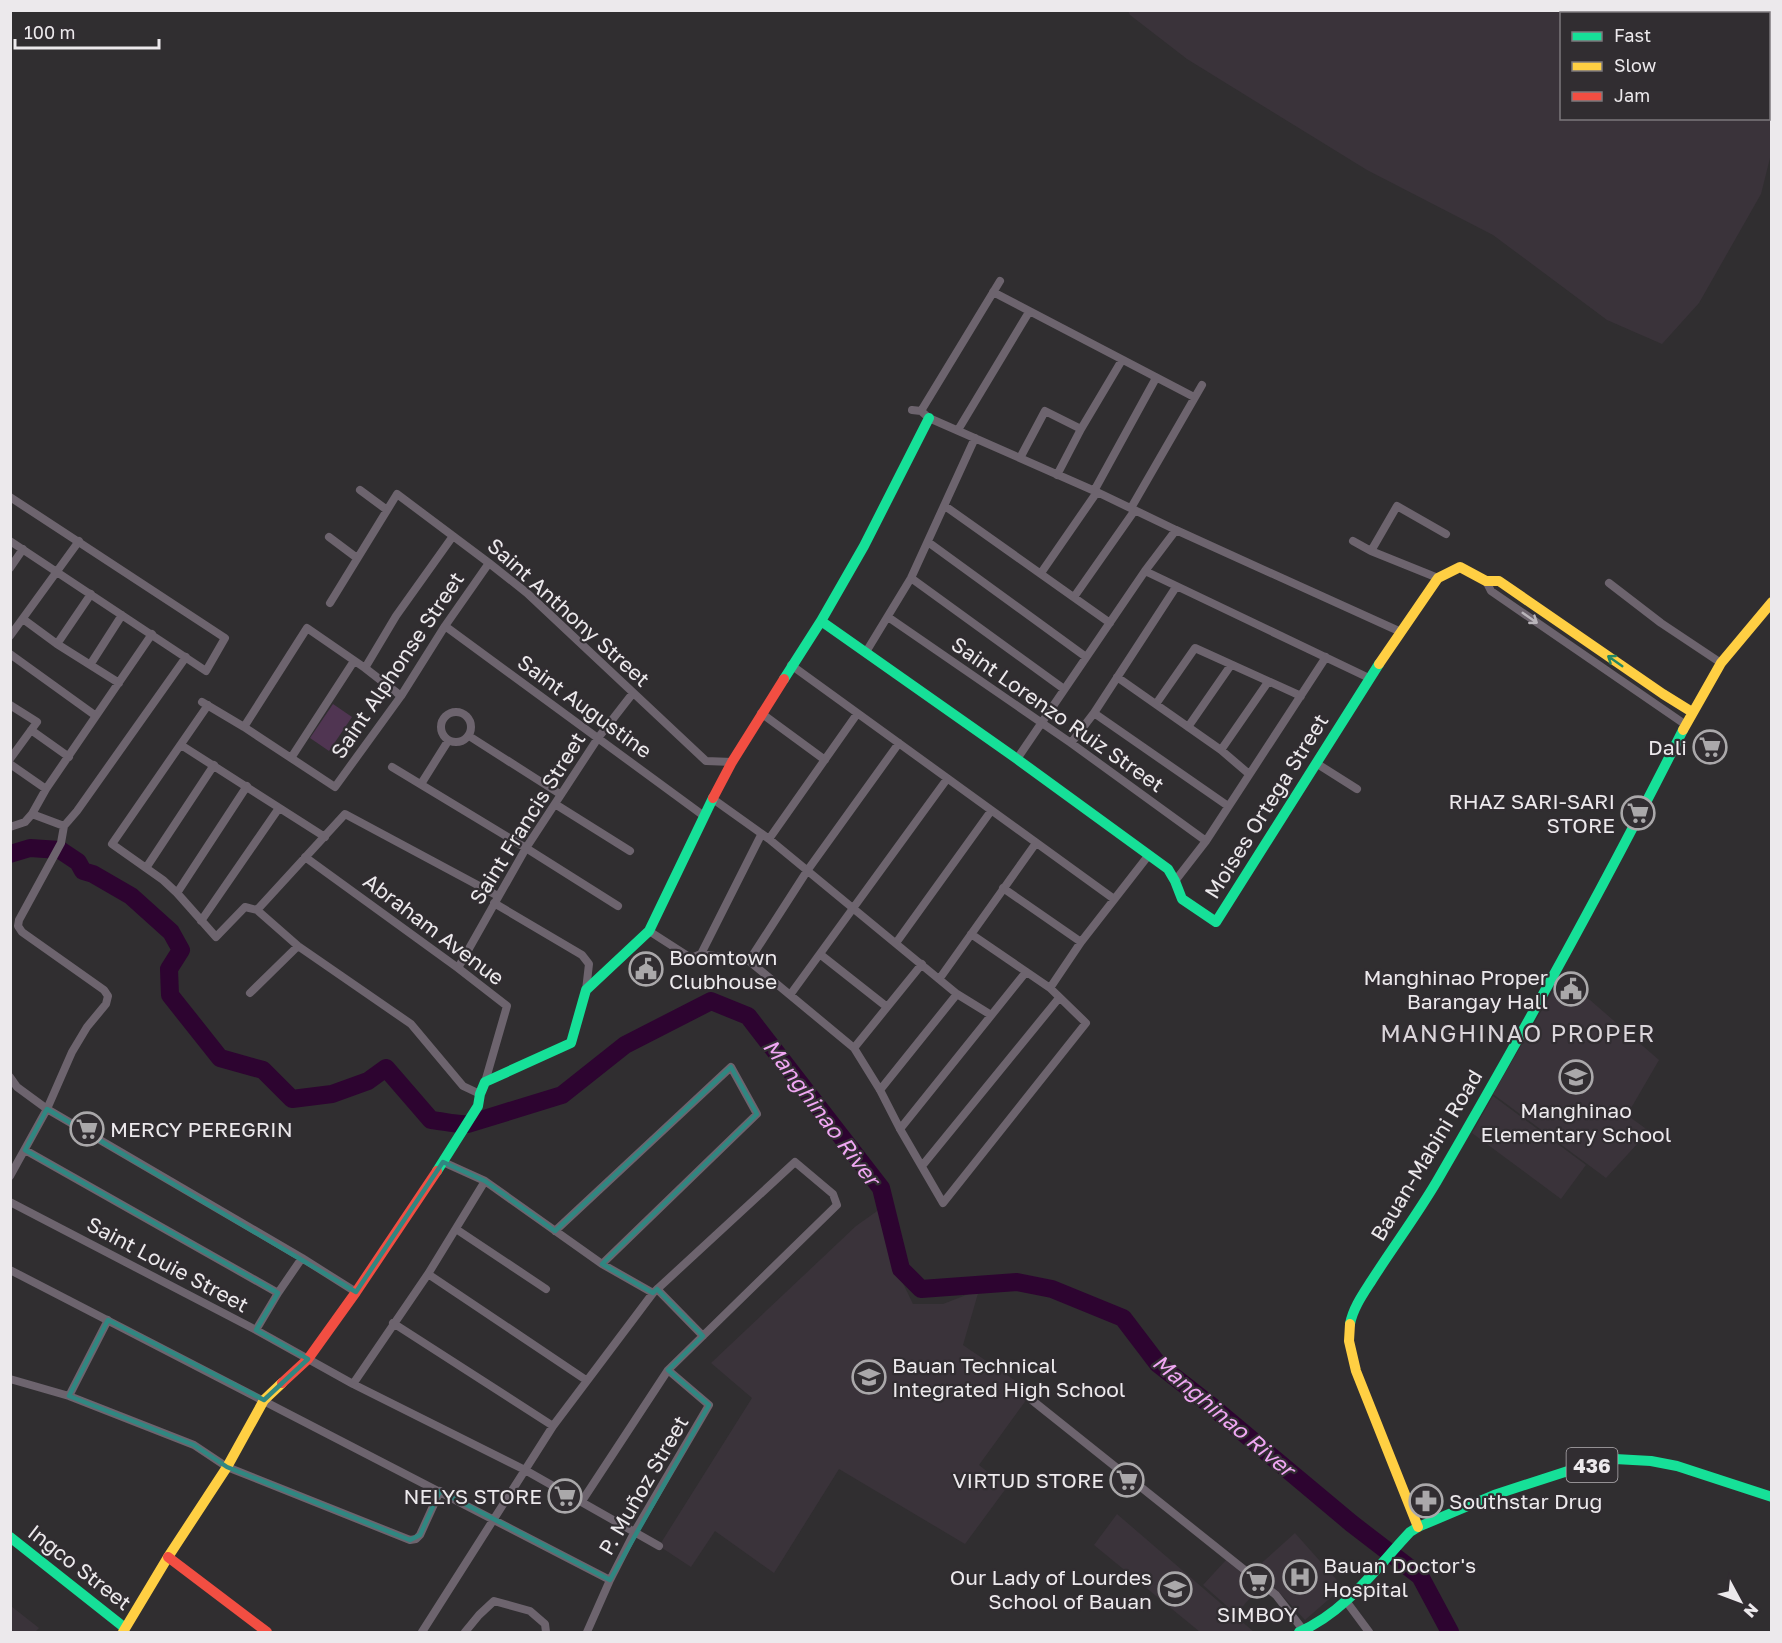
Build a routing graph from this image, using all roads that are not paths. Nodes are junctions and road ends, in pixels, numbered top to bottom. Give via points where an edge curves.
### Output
1 (1000, 280) dead end
2 (993, 292) junction
3 (1029, 312) junction
4 (1122, 360) junction
5 (1156, 378) junction
6 (1202, 385) dead end
7 (1194, 397) junction
8 (912, 410) dead end
9 (925, 415) junction
10 (1081, 429) junction
11 (958, 430) junction
12 (975, 438) junction
13 (1020, 458) junction
14 (1057, 475) junction
15 (360, 490) dead end
16 (1096, 492) junction
17 (10, 497) edge
18 (945, 506) junction
19 (1133, 509) junction
20 (387, 510) junction
21 (1176, 530) junction
22 (1446, 534) dead end
23 (453, 536) junction
24 (329, 537) dead end
25 (10, 541) edge
26 (79, 541) junction
27 (1353, 541) dead end
28 (928, 542) junction
29 (23, 549) junction
30 (1371, 551) junction
31 (357, 558) junction
32 (489, 563) junction
33 (10, 568) edge
34 (57, 571) junction
35 (1145, 571) junction
36 (1041, 573) junction
37 (911, 578) junction
38 (1438, 578) junction
39 (1486, 581) junction
40 (1609, 583) dead end
41 (1176, 587) junction
42 (91, 594) junction
43 (1074, 597) junction
44 (1772, 602) edge
45 (330, 603) dead end
46 (122, 615) junction
47 (888, 617) junction
48 (23, 619) junction
49 (821, 621) junction
50 (1110, 623) junction
51 (445, 626) junction
52 (1401, 632) junction
53 (152, 634) junction
54 (10, 636) edge
55 (57, 644) junction
56 (866, 652) junction
57 (10, 654) edge
58 (186, 657) junction
59 (1086, 657) junction
60 (1326, 657) junction
61 (354, 661) junction
62 (1721, 663) junction
63 (90, 665) junction
64 (791, 665) junction
65 (1231, 665) junction
66 (365, 668) junction
67 (1117, 677) junction
68 (1369, 678) junction
69 (1268, 681) junction
70 (119, 683) junction
71 (1064, 689) junction
72 (633, 693) junction
73 (401, 696) junction
74 (1301, 696) junction
75 (1156, 704) junction
76 (10, 705) edge
77 (1094, 712) junction
78 (1692, 712) junction
79 (762, 713) junction
80 (857, 714) junction
81 (96, 716) junction
82 (1041, 724) junction
83 (1686, 725) junction
84 (244, 727) junction
85 (1188, 727) junction
86 (31, 729) junction
87 (469, 736) junction
88 (598, 738) junction
89 (448, 741) junction
90 (899, 743) junction
91 (1071, 743) junction
92 (181, 745) junction
93 (1221, 750) junction
94 (69, 757) junction
95 (291, 758) junction
96 (10, 759) edge
97 (1017, 759) junction
98 (825, 760) junction
99 (732, 762) junction
100 (1316, 763) junction
101 (10, 764) edge
102 (214, 765) junction
103 (392, 767) dead end
104 (1249, 774) junction
105 (947, 779) junction
106 (421, 784) junction
107 (247, 786) junction
108 (46, 789) junction
109 (1358, 789) dead end
110 (560, 794) junction
111 (713, 800) junction
112 (555, 804) junction
113 (1228, 806) junction
114 (279, 808) junction
115 (991, 811) junction
116 (32, 814) junction
117 (704, 816) junction
118 (64, 826) junction
119 (10, 827) edge
120 (325, 837) junction
121 (765, 837) junction
122 (1206, 841) junction
123 (1036, 843) junction
124 (526, 848) junction
125 (630, 850) dead end
126 (1148, 856) junction
127 (305, 857) junction
128 (146, 868) junction
129 (807, 871) junction
130 (1175, 881) junction
131 (1004, 888) junction
132 (177, 893) junction
133 (496, 899) junction
134 (1114, 899) junction
135 (618, 906) dead end
136 (853, 909) junction
137 (257, 910) junction
138 (201, 921) junction
139 (649, 931) junction
140 (971, 934) junction
141 (896, 942) junction
142 (1081, 942) junction
143 (298, 946) junction
144 (700, 954) junction
145 (821, 955) junction
146 (749, 961) junction
147 (921, 964) junction
148 (458, 968) junction
149 (1026, 972) junction
150 (940, 978) junction
151 (1050, 988) junction
152 (586, 990) junction
153 (250, 993) dead end
154 (957, 994) junction
155 (790, 995) junction
156 (1059, 998) junction
157 (886, 1007) junction
158 (991, 1015) junction
159 (854, 1048) junction
160 (10, 1077) edge
161 (485, 1082) junction
162 (880, 1090) junction
163 (480, 1094) junction
164 (47, 1109) junction
165 (900, 1129) junction
166 (25, 1150) junction
167 (443, 1162) junction
168 (922, 1166) junction
169 (10, 1176) edge
170 (485, 1181) junction
171 (10, 1202) edge
172 (456, 1229) junction
173 (555, 1231) junction
174 (302, 1258) junction
175 (602, 1264) junction
176 (10, 1270) edge
177 (428, 1274) junction
178 (546, 1289) dead end
179 (655, 1291) junction
180 (356, 1292) junction
181 (278, 1293) junction
182 (108, 1320) junction
183 (393, 1323) junction
184 (256, 1330) junction
185 (703, 1336) junction
186 (308, 1359) junction
187 (668, 1370) junction
188 (10, 1378) edge
189 (586, 1380) junction
190 (353, 1384) junction
191 (69, 1396) junction
192 (1028, 1398) dead end
193 (264, 1400) junction
194 (553, 1426) junction
195 (227, 1467) junction
196 (525, 1470) junction
197 (440, 1491) junction
198 (1772, 1497) edge
199 (582, 1501) junction
200 (495, 1520) junction
201 (1418, 1527) junction
202 (635, 1531) junction
203 (10, 1537) edge
204 (659, 1546) dead end
205 (168, 1557) junction
206 (610, 1580) junction
207 (1346, 1600) junction
208 (126, 1631) edge
209 (267, 1632) edge
210 (422, 1632) edge
211 (465, 1632) edge
212 (546, 1632) edge
213 (587, 1632) edge
214 (1302, 1632) edge
215 (1369, 1632) edge

1 - 2 street
2 - 3 street
2 - 9 street
3 - 4 street
3 - 11 street
4 - 5 street
4 - 10 street
5 - 7 street
5 - 16 street
6 - 7 street
7 - 19 street
8 - 9 street
9 - 11 street
9 - 49 street via 864,546
10 - 13 street via 1045,411
10 - 14 street
11 - 12 street
12 - 13 street
12 - 18 street
13 - 14 street
14 - 16 street
15 - 20 street
16 - 19 street
16 - 36 street
17 - 26 street
18 - 28 street
18 - 36 street
19 - 21 street
19 - 43 street
20 - 23 street, Saint Anthony Street via 397,494
20 - 31 street
21 - 35 street
21 - 52 street
22 - 30 street via 1397,506
23 - 32 street, Saint Anthony Street
23 - 66 street via 396,616
24 - 31 street
25 - 29 street
26 - 34 street
26 - 58 street via 225,638 206,671
27 - 30 street
28 - 37 street
28 - 59 street
29 - 33 street
29 - 34 street
30 - 38 street
31 - 45 street
32 - 51 street, Saint Alphonse Street
32 - 72 street, Saint Anthony Street via 527,593
34 - 42 street
34 - 48 street
35 - 41 street
35 - 50 street
36 - 43 street
37 - 47 street
37 - 71 street
38 - 39 street via 1460,567
38 - 52 street, Moises Ortega Street
78 -> 39 street via 1499,581
39 -> 83 street via 1491,591
40 - 62 street
41 - 60 street
41 - 67 street
42 - 46 street
42 - 55 street
43 - 50 street
44 - 62 street, Bauan-Mabini Road
46 - 53 street
46 - 63 street
47 - 56 street
47 - 82 street, Saint Lorenzo Ruiz Street
48 - 54 street
48 - 55 street
49 - 56 street, Moises Ortega Street
49 - 64 street
50 - 59 street
51 - 73 street, Saint Alphonse Street
51 - 88 street, Saint Augustine
52 - 68 street, Moises Ortega Street
53 - 58 street
53 - 70 street
55 - 63 street
56 - 97 street, Moises Ortega Street
57 - 81 street
58 - 118 street
59 - 71 street
60 - 68 street
60 - 74 street
61 - 66 street
61 - 84 street via 307,628
61 - 95 street
62 - 78 street, Bauan-Mabini Road
63 - 70 street
64 - 79 street
64 - 80 street
65 - 69 street
65 - 75 street via 1194,648
65 - 85 street
66 - 73 street
67 - 75 street
67 - 77 street
68 - 100 street, Moises Ortega Street
69 - 74 street
69 - 93 street
70 - 81 street
71 - 82 street
72 - 88 street, Saint Francis Street
72 - 99 street, Saint Anthony Street via 706,761
73 - 95 street, Saint Alphonse Street via 334,787
74 - 104 street
75 - 85 street
76 - 86 street via 37,722
77 - 91 street
77 - 113 street
78 - 83 street, Bauan-Mabini Road
79 - 98 street
79 - 99 street
80 - 90 street
80 - 98 street
81 - 94 street
82 - 91 street, Saint Lorenzo Ruiz Street
82 - 97 street
83 - 201 street, Bauan-Mabini Road via 1495,1081 1349,1321 1349,1348 1356,1371
84 - 92 street via 205,703
84 - 95 street
85 - 93 street
86 - 94 street
86 - 96 street
87 - 89 street via 459,742
87 - 89 street via 469,718 453,712 447,714 441,725
87 - 110 street
88 - 110 street, Saint Francis Street
88 - 117 street, Saint Augustine
89 - 106 street
90 - 105 street
90 - 129 street
91 - 122 street, Saint Lorenzo Ruiz Street
92 - 102 street
92 - 128 street via 112,844
93 - 104 street
94 - 108 street
97 - 126 street, Moises Ortega Street
98 - 121 street
99 - 111 street
100 - 109 street
100 - 130 street, Moises Ortega Street via 1216,922 1182,899
101 - 108 street
102 - 107 street
102 - 128 street
103 - 106 street
104 - 113 street
105 - 115 street
105 - 136 street
106 - 124 street
107 - 114 street
107 - 132 street
108 - 116 street
110 - 112 street, Saint Francis Street
111 - 117 street
111 - 121 street
112 - 124 street, Saint Francis Street
112 - 125 street
113 - 122 street
114 - 120 street
114 - 138 street
115 - 123 street
115 - 141 street
116 - 118 street
116 - 119 street via 25,822
117 - 139 street
118 - 164 street via 61,843 18,926 108,996 72,1052
120 - 127 street
120 - 133 street via 345,814
121 - 129 street
121 - 144 street
122 - 130 street
123 - 131 street
123 - 134 street
124 - 133 street, Saint Francis Street
124 - 135 street
126 - 130 street, Moises Ortega Street via 1168,869
126 - 134 street
127 - 137 street
127 - 148 street, Abraham Avenue
128 - 132 street
129 - 136 street
129 - 146 street
131 - 140 street
131 - 142 street
132 - 138 street
133 - 148 street, Saint Francis Street
133 - 152 street via 582,955 589,964
134 - 142 street
136 - 141 street
136 - 145 street
137 - 138 street via 244,907 216,937
137 - 143 street
139 - 144 street via 690,958
139 - 152 street
140 - 149 street
140 - 150 street
141 - 147 street
142 - 151 street
143 - 153 street
143 - 163 street via 411,1024 463,1086
144 - 146 street
145 - 155 street
145 - 157 street
146 - 155 street
147 - 150 street
147 - 157 street
148 - 161 street, Abraham Avenue via 507,1006
149 - 151 street
149 - 158 street
150 - 154 street
151 - 156 street
152 - 161 street via 571,1043
154 - 158 street
154 - 162 street
155 - 159 street
156 - 168 street
156 - 168 street via 1086,1023 943,1203
157 - 159 street
158 - 165 street
159 - 162 street
160 - 164 street
161 - 163 street
162 - 165 street
163 - 167 street via 478,1106
164 - 166 street
164 - 174 street
165 - 168 street
166 - 169 street
166 - 181 street
167 - 170 street
167 - 180 street
170 - 172 street
170 - 173 street
171 - 184 street, Saint Louie Street
172 - 177 street
172 - 178 street
173 - 175 street
173 - 175 street via 731,1067 757,1114
174 - 180 street
174 - 181 street
175 - 179 street
176 - 182 street
177 - 183 street
177 - 189 street
179 - 185 street
179 - 185 street via 795,1162 833,1194 837,1205
179 - 189 street
180 - 186 street
181 - 184 street
182 - 191 street
182 - 193 street
183 - 190 street
183 - 194 street
184 - 186 street, Saint Louie Street
185 - 187 street
186 - 190 street, Saint Louie Street
186 - 193 street
187 - 199 street
187 - 202 street, P. Muñoz Street via 709,1405
188 - 191 street
189 - 194 street
190 - 196 street, Saint Louie Street
191 - 195 street via 194,1445
192 - 214 street via 1276,1595
193 - 195 street
193 - 197 street
194 - 196 street
195 - 197 street via 410,1540 420,1534
195 - 205 street
196 - 199 street, Saint Louie Street
196 - 200 street
197 - 200 street
198 - 201 street, 436 via 1677,1466 1615,1459 1503,1492
199 - 202 street, Saint Louie Street
200 - 206 street
200 - 210 street
201 - 207 street, 436
202 - 204 street, Saint Louie Street
202 - 206 street, P. Muñoz Street
203 - 208 street, Ingco Street
205 - 208 street
205 - 209 street
206 - 213 street, P. Muñoz Street
207 - 214 street, 436
207 - 215 street
211 - 212 street via 494,1601 530,1611 545,1624

